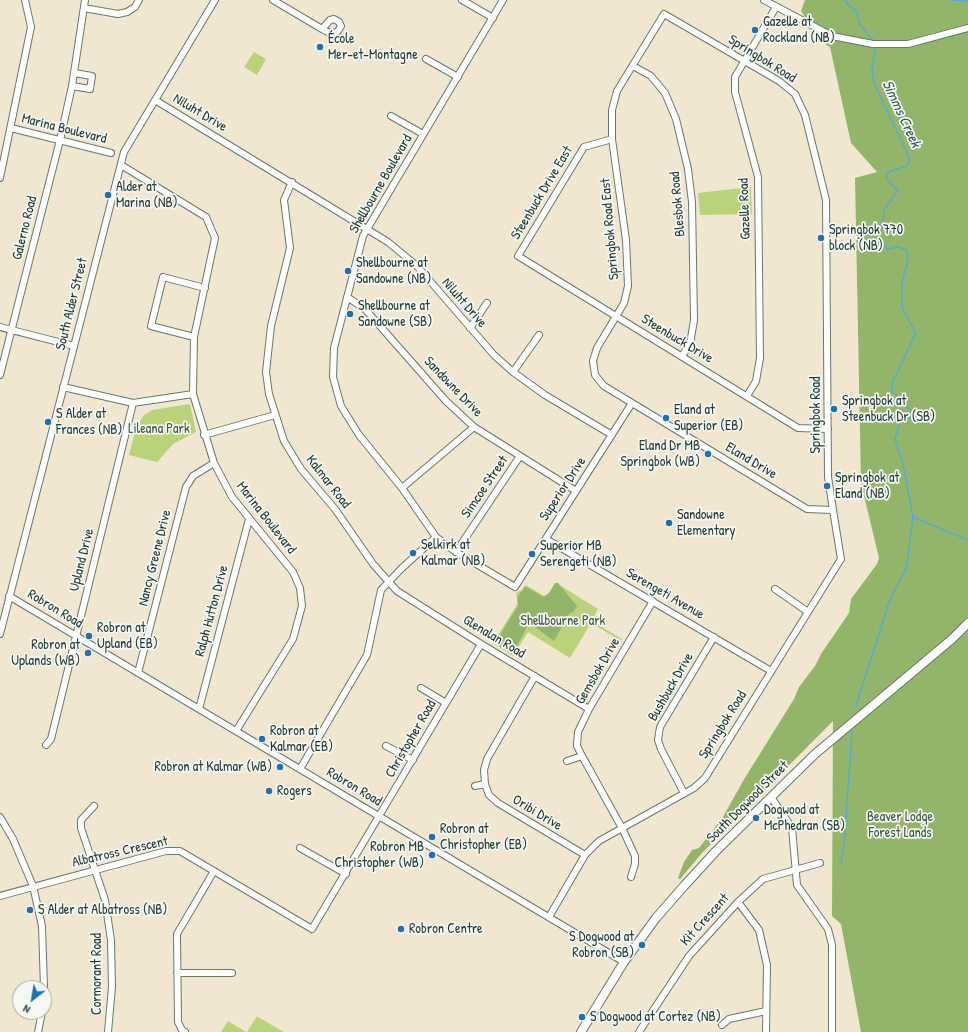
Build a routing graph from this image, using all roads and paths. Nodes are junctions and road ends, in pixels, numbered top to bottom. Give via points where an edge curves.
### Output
1 (25, 0) edge
2 (85, 0) edge
3 (139, 0) edge
4 (215, 0) edge
5 (273, 0) edge
6 (462, 0) edge
7 (503, 0) edge
8 (764, 0) edge
9 (776, 7) junction
10 (84, 8) junction
11 (493, 18) junction
12 (968, 28) edge
13 (322, 29) dead end
14 (426, 59) dead end
15 (744, 60) junction
16 (633, 66) junction
17 (74, 74) junction
18 (458, 77) junction
19 (72, 86) junction
20 (155, 100) junction
21 (391, 116) dead end
22 (11, 128) junction
23 (423, 134) junction
24 (612, 139) junction
25 (60, 140) junction
26 (111, 153) dead end
27 (120, 165) junction
28 (0, 178) edge
29 (292, 182) junction
30 (367, 229) junction
31 (518, 256) joint
32 (205, 288) junction
33 (347, 297) junction
34 (488, 303) dead end
35 (616, 316) junction
36 (0, 327) edge
37 (470, 328) junction
38 (12, 330) junction
39 (539, 336) dead end
40 (194, 337) junction
41 (74, 346) junction
42 (682, 356) junction
43 (513, 372) junction
44 (0, 375) edge
45 (63, 387) junction
46 (193, 394) junction
47 (747, 396) junction
48 (133, 403) junction
49 (632, 403) junction
50 (275, 415) junction
51 (474, 427) junction
52 (828, 429) junction
53 (204, 435) junction
54 (612, 435) junction
55 (520, 456) junction
56 (214, 463) junction
57 (402, 488) junction
58 (576, 491) junction
59 (833, 510) junction
60 (249, 519) junction
61 (436, 537) junction
62 (546, 538) junction
63 (456, 552) junction
64 (389, 582) junction
65 (515, 587) joint
66 (775, 589) dead end
67 (9, 596) junction
68 (653, 601) junction
69 (808, 612) junction
70 (968, 623) edge
71 (0, 634) edge
72 (76, 635) junction
73 (714, 637) junction
74 (481, 644) junction
75 (771, 671) junction
76 (138, 672) junction
77 (535, 676) junction
78 (421, 688) dead end
79 (446, 703) junction
80 (199, 709) junction
81 (589, 709) junction
82 (236, 731) junction
83 (46, 745) dead end
84 (386, 746) dead end
85 (582, 756) junction
86 (412, 760) junction
87 (567, 761) dead end
88 (300, 769) junction
89 (484, 784) junction
90 (475, 786) dead end
91 (684, 793) junction
92 (771, 797) junction
93 (94, 806) dead end
94 (379, 816) junction
95 (0, 817) edge
96 (622, 828) junction
97 (300, 848) dead end
98 (585, 855) junction
99 (820, 863) dead end
100 (96, 869) junction
101 (796, 870) junction
102 (214, 871) junction
103 (346, 874) junction
104 (631, 877) dead end
105 (33, 886) junction
106 (0, 896) edge
107 (738, 902) junction
108 (549, 917) junction
109 (312, 929) joint
110 (624, 962) junction
111 (177, 973) junction
112 (232, 973) dead end
113 (44, 980) edge
114 (766, 1010) junction
115 (40, 1020) edge
116 (722, 1025) dead end
117 (38, 1032) edge
118 (108, 1032) edge
119 (184, 1032) edge
120 (582, 1032) edge
121 (639, 1032) edge
122 (766, 1032) edge
123 (832, 1032) edge

1 - 22 street via 31,27
2 - 10 street, Galerno Road
3 - 10 street via 135,7 118,14
4 - 20 street, South Alder Street
5 - 13 street
6 - 11 street
7 - 11 street, Shellbourne Boulevard
8 - 9 street
9 - 12 street via 832,36 873,44 908,44
9 - 15 street, Gazelle Road
10 - 17 street, Galerno Road
11 - 18 street, Shellbourne Boulevard
14 - 18 street
15 - 16 street, Springbok Road via 664,14
15 - 47 street, Gazelle Road via 735,77 735,92 758,177 760,358 756,381
15 - 52 street, Springbok Road via 795,94 805,115 826,200
16 - 24 street, Springbok Road via 617,91 612,110
16 - 42 street, Blesbok Road via 651,76 665,93 676,119 688,169 692,202 694,320 690,344
17 - 19 street, Galerno Road
17 - 19 street via 92,76 90,89
18 - 23 street, Shellbourne Boulevard
19 - 25 street, Galerno Road
20 - 27 street, South Alder Street via 124,152
20 - 29 street, Niluht Drive
21 - 23 street
22 - 25 street, Marina Boulevard
22 - 28 street
23 - 30 street, Shellbourne Boulevard
24 - 31 street, Steenbuck Drive East via 584,147
24 - 35 street, Springbok Road East via 626,240 628,286 624,303
25 - 26 street, Marina Boulevard
25 - 38 street, Galerno Road
27 - 32 street, Marina Boulevard via 206,217 215,238
27 - 41 street, South Alder Street
29 - 30 street, Niluht Drive
29 - 50 street, Kalmar Road via 284,200 290,248 271,326 266,372
30 - 33 street, Shellbourne Boulevard
30 - 37 street, Niluht Drive via 388,242 417,266
31 - 35 street, Steenbuck Drive
32 - 40 street, Marina Boulevard
32 - 40 street via 163,277 151,326
33 - 51 street, Sandowne Drive via 365,309 446,401
33 - 57 street, Shellbourne Boulevard via 334,348 333,377 341,406 359,435
34 - 37 street
35 - 42 street, Steenbuck Drive
35 - 49 street, Eland Drive via 597,348 593,361 595,375 604,386
36 - 38 street
37 - 43 street, Niluht Drive
38 - 41 street
38 - 44 street, Galerno Road
39 - 43 street
40 - 46 street, Marina Boulevard
41 - 45 street, South Alder Street
42 - 47 street, Steenbuck Drive
43 - 54 street, Niluht Drive via 545,395
45 - 48 street
45 - 67 street, South Alder Street
46 - 48 street
46 - 53 street, Marina Boulevard
47 - 52 street, Steenbuck Drive via 798,428
48 - 72 street, Upland Drive
49 - 54 street, Superior Drive
49 - 59 street, Eland Drive via 807,509
50 - 53 street
50 - 64 street, Kalmar Road via 284,441 301,469 335,509 373,564
51 - 55 street, Sandowne Drive
51 - 57 street
52 - 59 street, Springbok Road via 828,478
53 - 56 street, Marina Boulevard
54 - 58 street, Superior Drive
55 - 58 street, Sandowne Drive
55 - 63 street, Simcoe Street
56 - 60 street, Marina Boulevard via 232,497
56 - 76 street, Nancy Greene Drive via 193,476 186,487
57 - 61 street, Shellbourne Boulevard
58 - 62 street, Superior Drive
59 - 69 street, Springbok Road via 841,559
60 - 80 street, Ralph Hutton Drive
60 - 82 street, Marina Boulevard via 293,572 300,588 302,606 293,639
61 - 63 street, Shellbourne Boulevard
61 - 64 street
62 - 65 street, Superior Drive
62 - 68 street, Serengeti Avenue
63 - 65 street, Shellbourne Boulevard
64 - 74 street, Glenalan Road via 397,591
64 - 88 street via 382,590 367,655
66 - 69 street
67 - 71 street, South Alder Street
67 - 72 street, Robron Road
68 - 73 street, Serengeti Avenue
68 - 81 street, Gemsbok Drive
69 - 75 street, Springbok Road
70 - 92 main road, South Dogwood Street via 830,741
72 - 76 street, Robron Road
72 - 83 street, Upland Drive via 51,739
73 - 75 street, Serengeti Avenue
73 - 91 street, Bushbuck Drive via 660,727 658,740 661,749
74 - 77 street, Glenalan Road
74 - 79 street, Christopher Road
75 - 91 street, Springbok Road via 704,778
76 - 80 street, Robron Road
77 - 81 street, Glenalan Road
77 - 89 street via 487,759
78 - 79 street
79 - 86 street, Christopher Road
80 - 82 street, Robron Road
81 - 85 street, Gemsbok Drive via 578,732 577,746
82 - 88 street, Robron Road
84 - 86 street
85 - 87 street
85 - 96 street, Gemsbok Drive
86 - 94 street, Christopher Road
88 - 94 street, Robron Road
89 - 90 street
89 - 98 street, Oribi Drive via 498,803
91 - 96 street, Springbok Road
92 - 101 street via 792,828
92 - 110 main road, South Dogwood Street via 684,886 656,918
93 - 100 street, Cormorant Road via 81,820 81,828
94 - 103 street, Christopher Road
94 - 108 street, Robron Road
95 - 105 street via 14,839
96 - 98 street, Springbok Road via 600,841
96 - 104 street, Gemsbok Drive via 635,856
97 - 103 street
98 - 108 street, Springbok Road
99 - 101 street, Kit Crescent
100 - 102 street, Albatross Crescent via 166,851 180,851
100 - 105 street, Albatross Crescent
100 - 118 street, Cormorant Road via 105,900 111,940 112,987
101 - 107 street, Kit Crescent via 763,879
101 - 123 street via 797,885 828,929 832,944
102 - 109 street, Albatross Crescent
102 - 111 street via 177,934
103 - 109 street, Christopher Road
105 - 106 street, Albatross Crescent
105 - 113 street via 42,926
107 - 114 street via 759,930 767,966
107 - 121 street, Kit Crescent via 689,956
108 - 110 street, Robron Road
110 - 120 main road, South Dogwood Street
111 - 112 street
111 - 119 street via 178,1022
114 - 116 street via 729,1019
114 - 122 street
115 - 117 street

